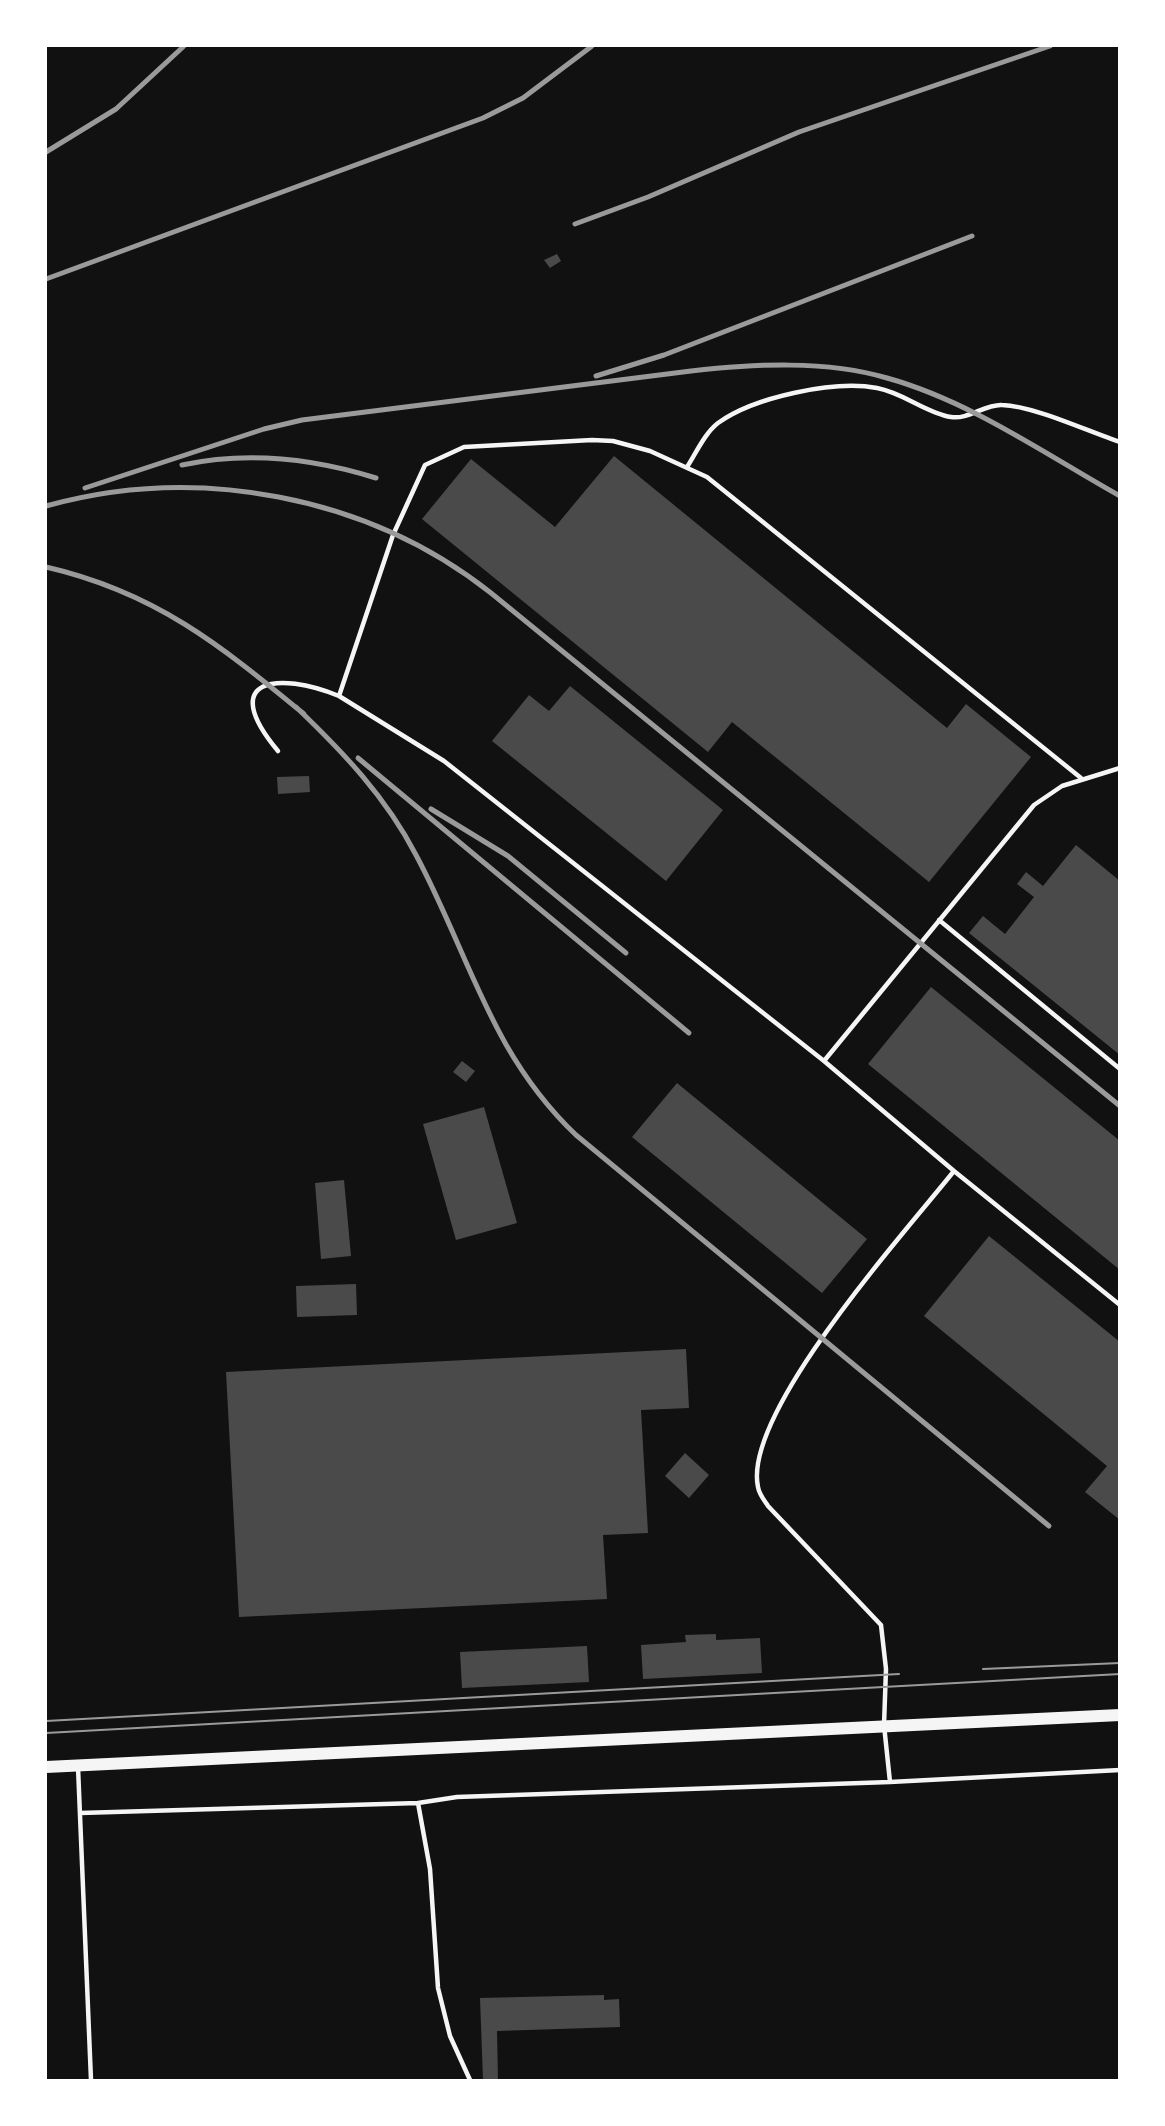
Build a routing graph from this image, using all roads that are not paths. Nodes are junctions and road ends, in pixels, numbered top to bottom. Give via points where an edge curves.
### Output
1 (1119, 442) edge
2 (687, 467) junction
3 (339, 696) junction
4 (278, 751) dead end
5 (1119, 768) edge
6 (1081, 778) junction
7 (939, 920) junction
8 (824, 1061) junction
9 (1119, 1069) edge
10 (954, 1171) junction
11 (1119, 1306) edge
12 (1119, 1714) edge
13 (884, 1726) junction
14 (78, 1766) junction
15 (46, 1767) edge
16 (1119, 1770) edge
17 (890, 1782) junction
18 (418, 1803) junction
19 (80, 1813) junction
20 (91, 2081) edge
21 (470, 2081) edge

1 - 2 lane via 1013,406 990,405 957,418 877,388 825,387 727,418 710,432
2 - 3 lane via 632,445 593,440 464,446 435,458 419,473 393,534
2 - 6 lane via 729,494
3 - 4 lane via 289,681 259,689 253,702 256,720
3 - 8 lane via 444,761
5 - 6 lane
6 - 7 lane via 1034,805
7 - 8 lane
7 - 9 lane
8 - 10 lane
10 - 11 lane
10 - 13 lane via 822,1336 778,1411 757,1474 768,1506 881,1625 886,1670
12 - 13 main road
13 - 14 main road
13 - 17 lane
14 - 15 main road
14 - 19 lane
16 - 17 lane
17 - 18 lane via 457,1797
18 - 19 lane
18 - 21 lane via 430,1870 438,1988 450,2036
19 - 20 lane

